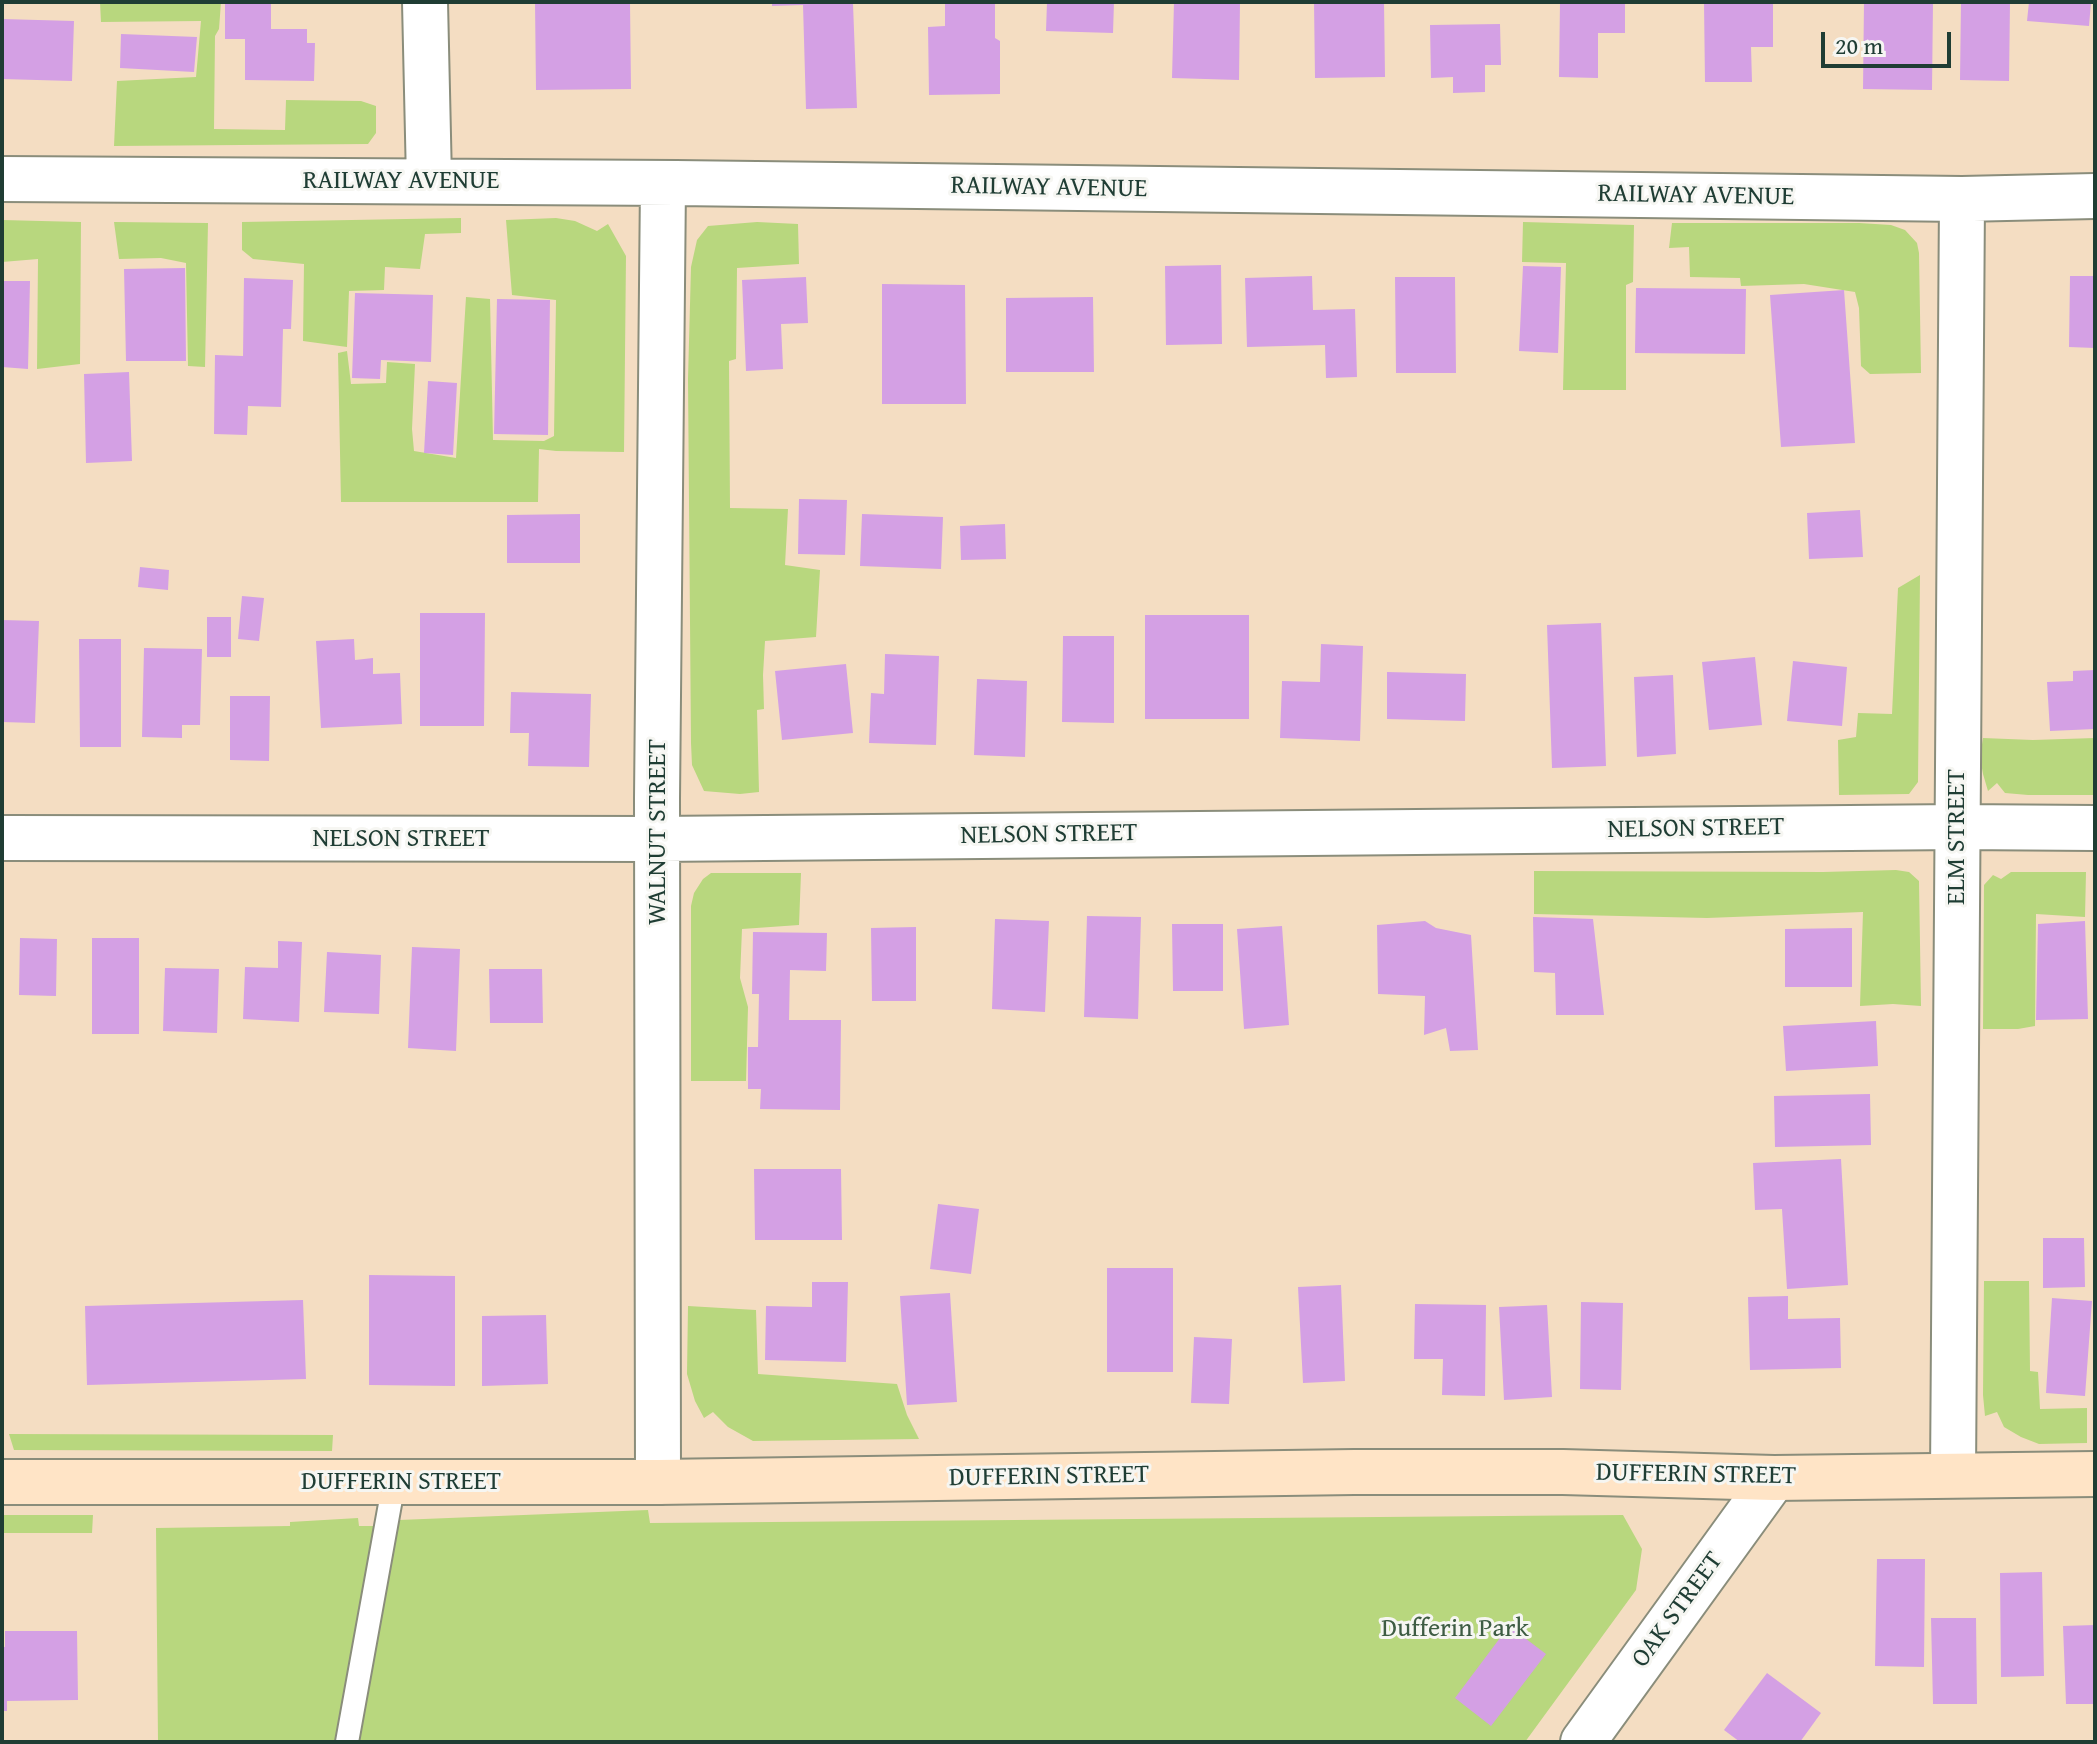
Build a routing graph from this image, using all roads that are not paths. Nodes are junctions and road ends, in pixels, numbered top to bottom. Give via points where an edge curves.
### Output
1 (425, 2) edge
2 (2, 179) edge
3 (429, 180) junction
4 (663, 183) junction
5 (2095, 196) edge
6 (1962, 199) junction
7 (1958, 827) junction
8 (2095, 828) edge
9 (2, 838) edge
10 (657, 839) junction
11 (2095, 1474) edge
12 (1953, 1475) junction
13 (1774, 1478) junction
14 (2, 1482) edge
15 (394, 1482) junction
16 (658, 1482) junction
17 (347, 1742) edge
18 (1583, 1742) edge

1 - 3 street
2 - 3 street, RAILWAY AVENUE
3 - 4 street, RAILWAY AVENUE
4 - 6 street, RAILWAY AVENUE
4 - 10 street, WALNUT STREET
5 - 6 street, RAILWAY AVENUE
6 - 7 street, ELM STREET
7 - 8 street, NELSON STREET
7 - 10 street, NELSON STREET
7 - 12 street, ELM STREET
9 - 10 street, NELSON STREET
10 - 16 street, WALNUT STREET
11 - 12 street, DUFFERIN STREET
12 - 13 street, DUFFERIN STREET
13 - 16 street, DUFFERIN STREET via 1354,1472
13 - 18 street, OAK STREET
14 - 15 street, DUFFERIN STREET
15 - 16 street, DUFFERIN STREET
15 - 17 lane

